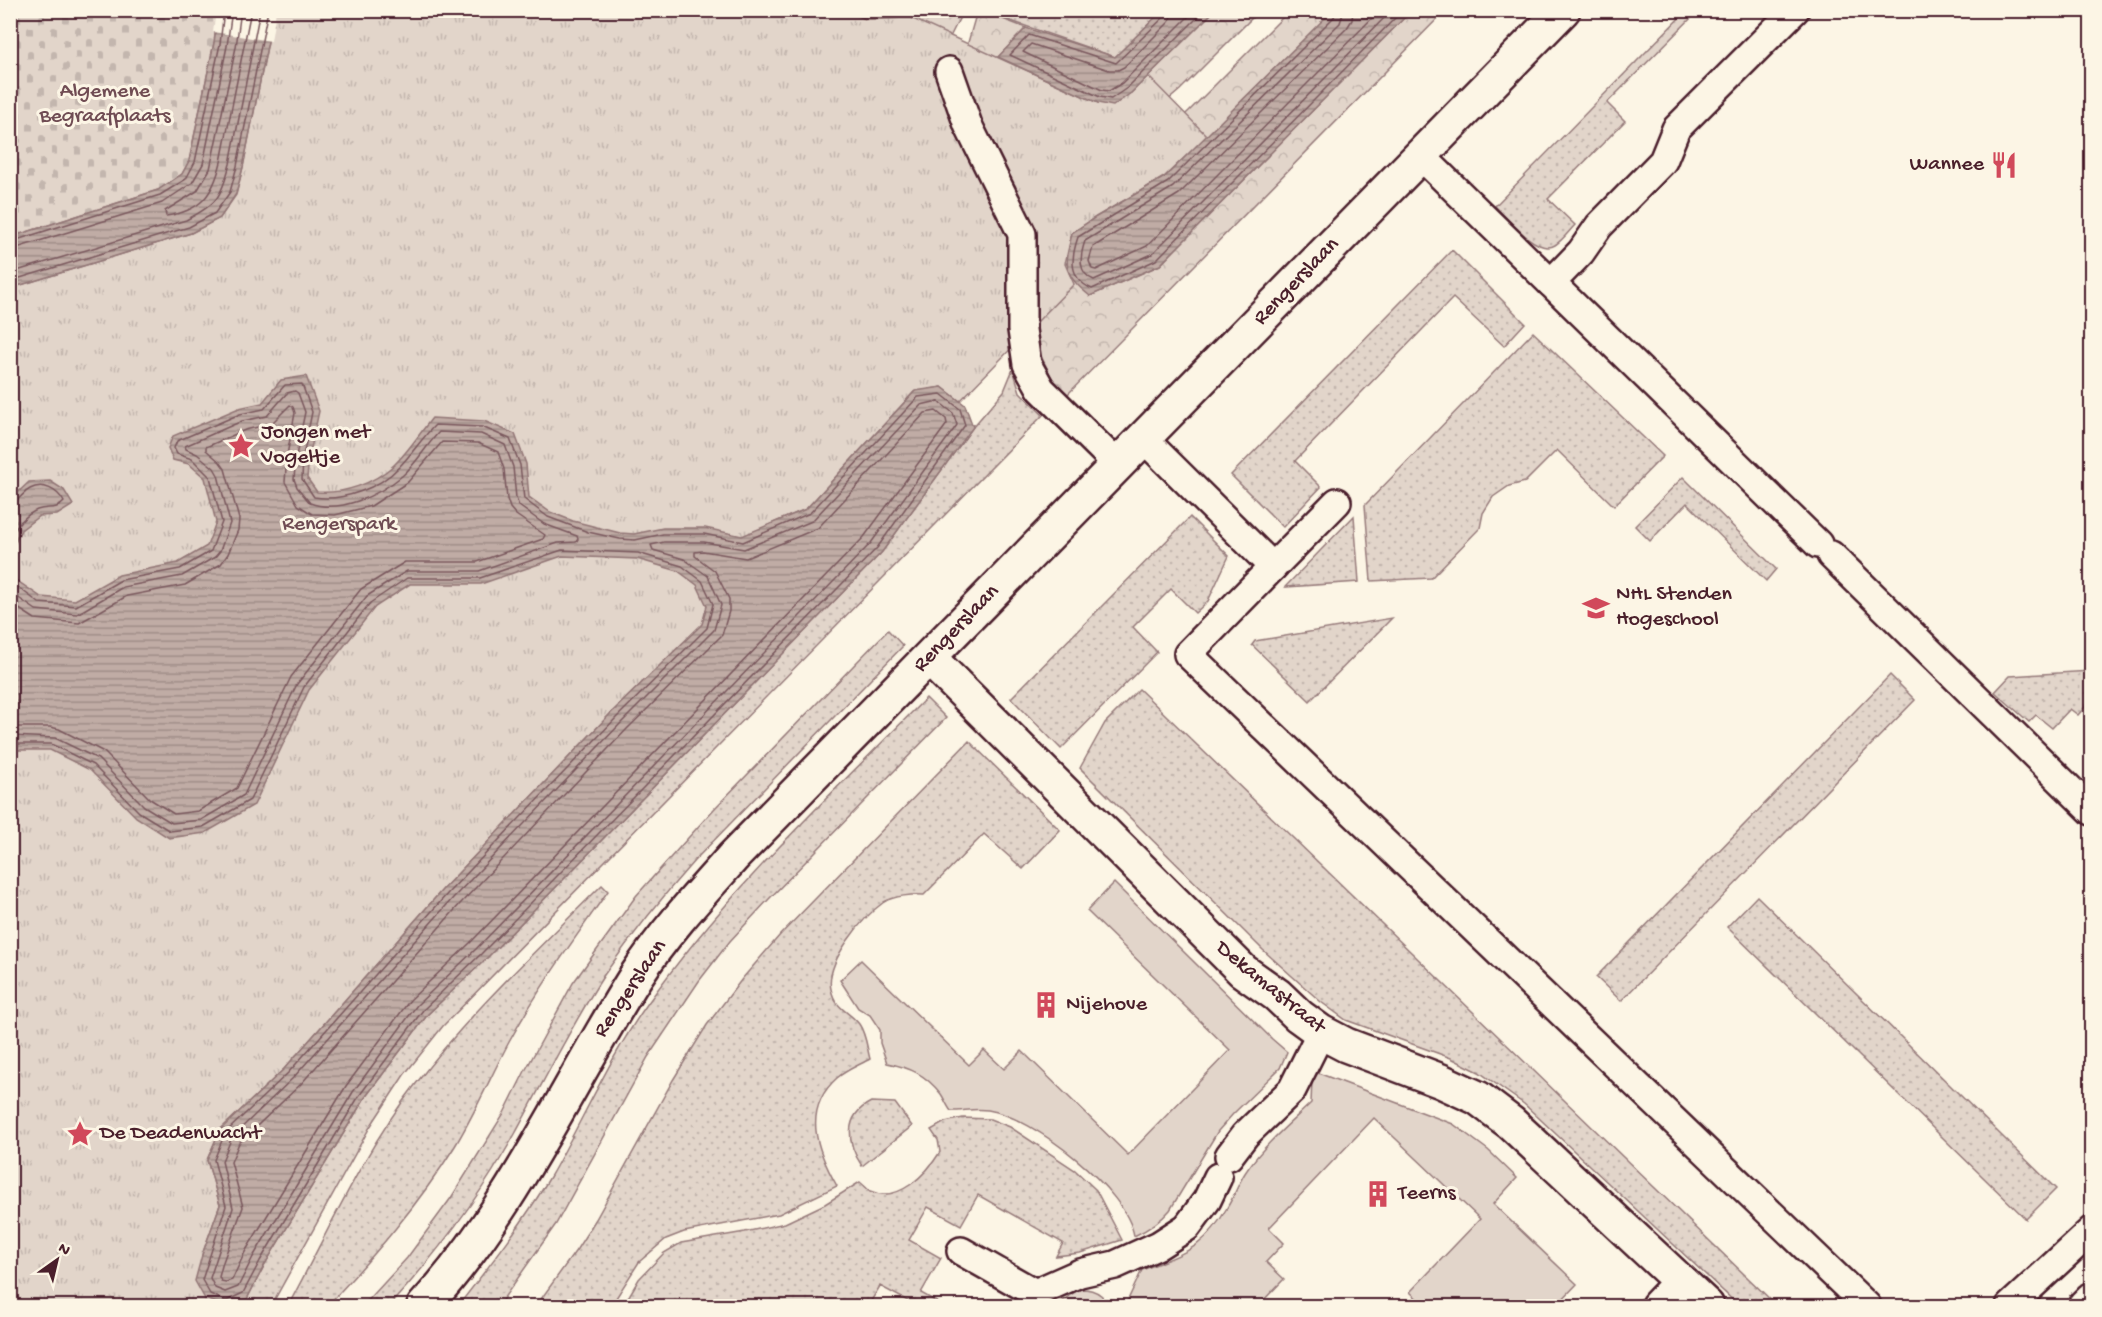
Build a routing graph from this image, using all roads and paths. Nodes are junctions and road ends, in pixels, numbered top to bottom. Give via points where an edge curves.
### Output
1 (1563, 10) edge
2 (1794, 10) edge
3 (949, 71) dead end
4 (1420, 156) junction
5 (1551, 283) junction
6 (1144, 439) junction
7 (1118, 465) junction
8 (1337, 502) dead end
9 (1273, 567) junction
10 (929, 658) junction
11 (2091, 811) edge
12 (1321, 1032) junction
13 (2091, 1230) edge
14 (961, 1251) dead end
15 (1681, 1282) junction
16 (2091, 1299) edge
17 (424, 1306) edge
18 (1658, 1306) edge
19 (1707, 1306) edge
20 (1867, 1306) edge
21 (2010, 1306) edge
22 (2085, 1306) edge

1 - 4 street, Rengerslaan
2 - 5 lane via 1677,129 1663,162 1599,226
3 - 7 lane via 968,125 1022,234 1026,364 1041,389
4 - 5 lane
4 - 6 street, Rengerslaan
5 - 11 lane
6 - 7 street, Rengerslaan
6 - 9 lane
7 - 10 street, Rengerslaan
8 - 9 lane
9 - 20 lane via 1188,654
10 - 12 street, Dekamastraat via 1243,971
10 - 17 street, Rengerslaan via 734,856 684,913 638,973 498,1210
12 - 14 lane via 1292,1090 1245,1135 1187,1227 1159,1245 1035,1293
12 - 15 street, Dekamastraat via 1478,1098 1511,1123
13 - 21 lane
15 - 18 street
15 - 19 street, Dekamastraat
16 - 22 street

